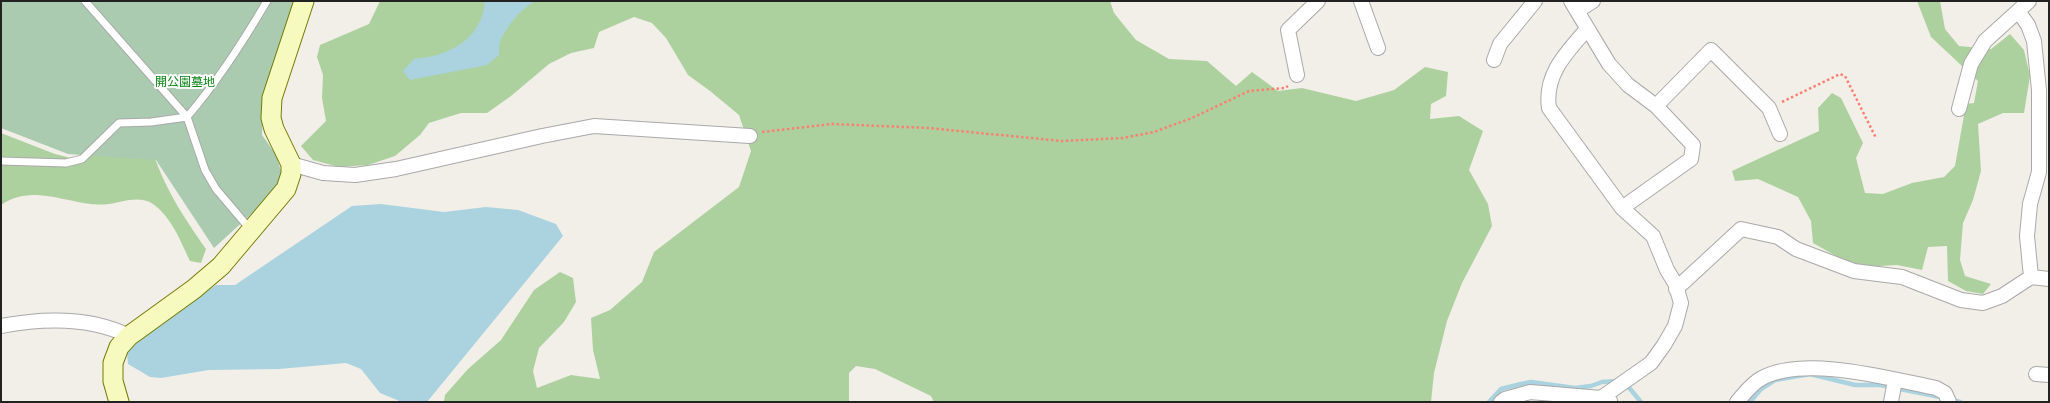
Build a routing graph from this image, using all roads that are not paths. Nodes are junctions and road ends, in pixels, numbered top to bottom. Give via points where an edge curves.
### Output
1 (85, 1) edge
2 (267, 1) edge
3 (304, 1) edge
4 (1318, 1) edge
5 (1361, 1) edge
6 (1535, 1) edge
7 (1593, 1) edge
8 (2029, 1) edge
9 (1574, 6) edge
10 (2018, 11) junction
11 (1587, 29) junction
12 (1378, 48) dead end
13 (1494, 60) dead end
14 (1296, 75) road end
15 (1656, 106) junction
16 (1959, 109) dead end
17 (187, 117) junction
18 (1780, 134) dead end
19 (750, 136) road end
20 (2044, 157) edge
21 (1, 161) edge
22 (291, 164) junction
23 (1622, 208) junction
24 (251, 230) junction
25 (2032, 277) junction
26 (2049, 279) edge
27 (1676, 289) junction
28 (1, 326) edge
29 (129, 336) junction
30 (1895, 380) junction
31 (1749, 396) edge
32 (1607, 400) edge
33 (119, 402) edge
34 (1501, 402) edge
35 (1737, 402) edge
36 (1891, 402) edge
37 (1949, 402) edge

1 - 17 lane
2 - 17 lane via 239,49
3 - 22 street via 272,98 274,129
4 - 14 street via 1288,30
5 - 12 street
6 - 13 street via 1500,44
7 - 9 street
8 - 10 street
9 - 11 street
10 - 16 street via 1985,41 1971,64
10 - 20 street via 2034,42 2039,90 2038,142
11 - 15 street via 1609,64
11 - 23 street via 1553,72 1547,94 1549,108
15 - 18 street via 1711,50 1769,108
15 - 23 street via 1693,145 1691,159
17 - 21 lane via 120,122 82,159 66,164
17 - 24 lane via 205,170 216,189
19 - 22 street via 594,126 396,170 355,175
20 - 25 street via 2030,204 2027,236
22 - 24 street via 286,189
23 - 27 street via 1653,236
24 - 29 street via 221,266
25 - 26 street
25 - 27 street via 2002,296 1983,303 1961,300 1902,277 1854,271 1796,249 1778,237 1741,229
27 - 32 street via 1681,303 1675,326 1664,345 1651,362
28 - 29 street via 30,320 60,320 111,327
29 - 33 street via 119,347 113,363 112,381
30 - 31 street via 1802,368 1762,378
30 - 36 street
30 - 37 street via 1936,388 1946,393
31 - 35 street
32 - 34 street via 1530,392

